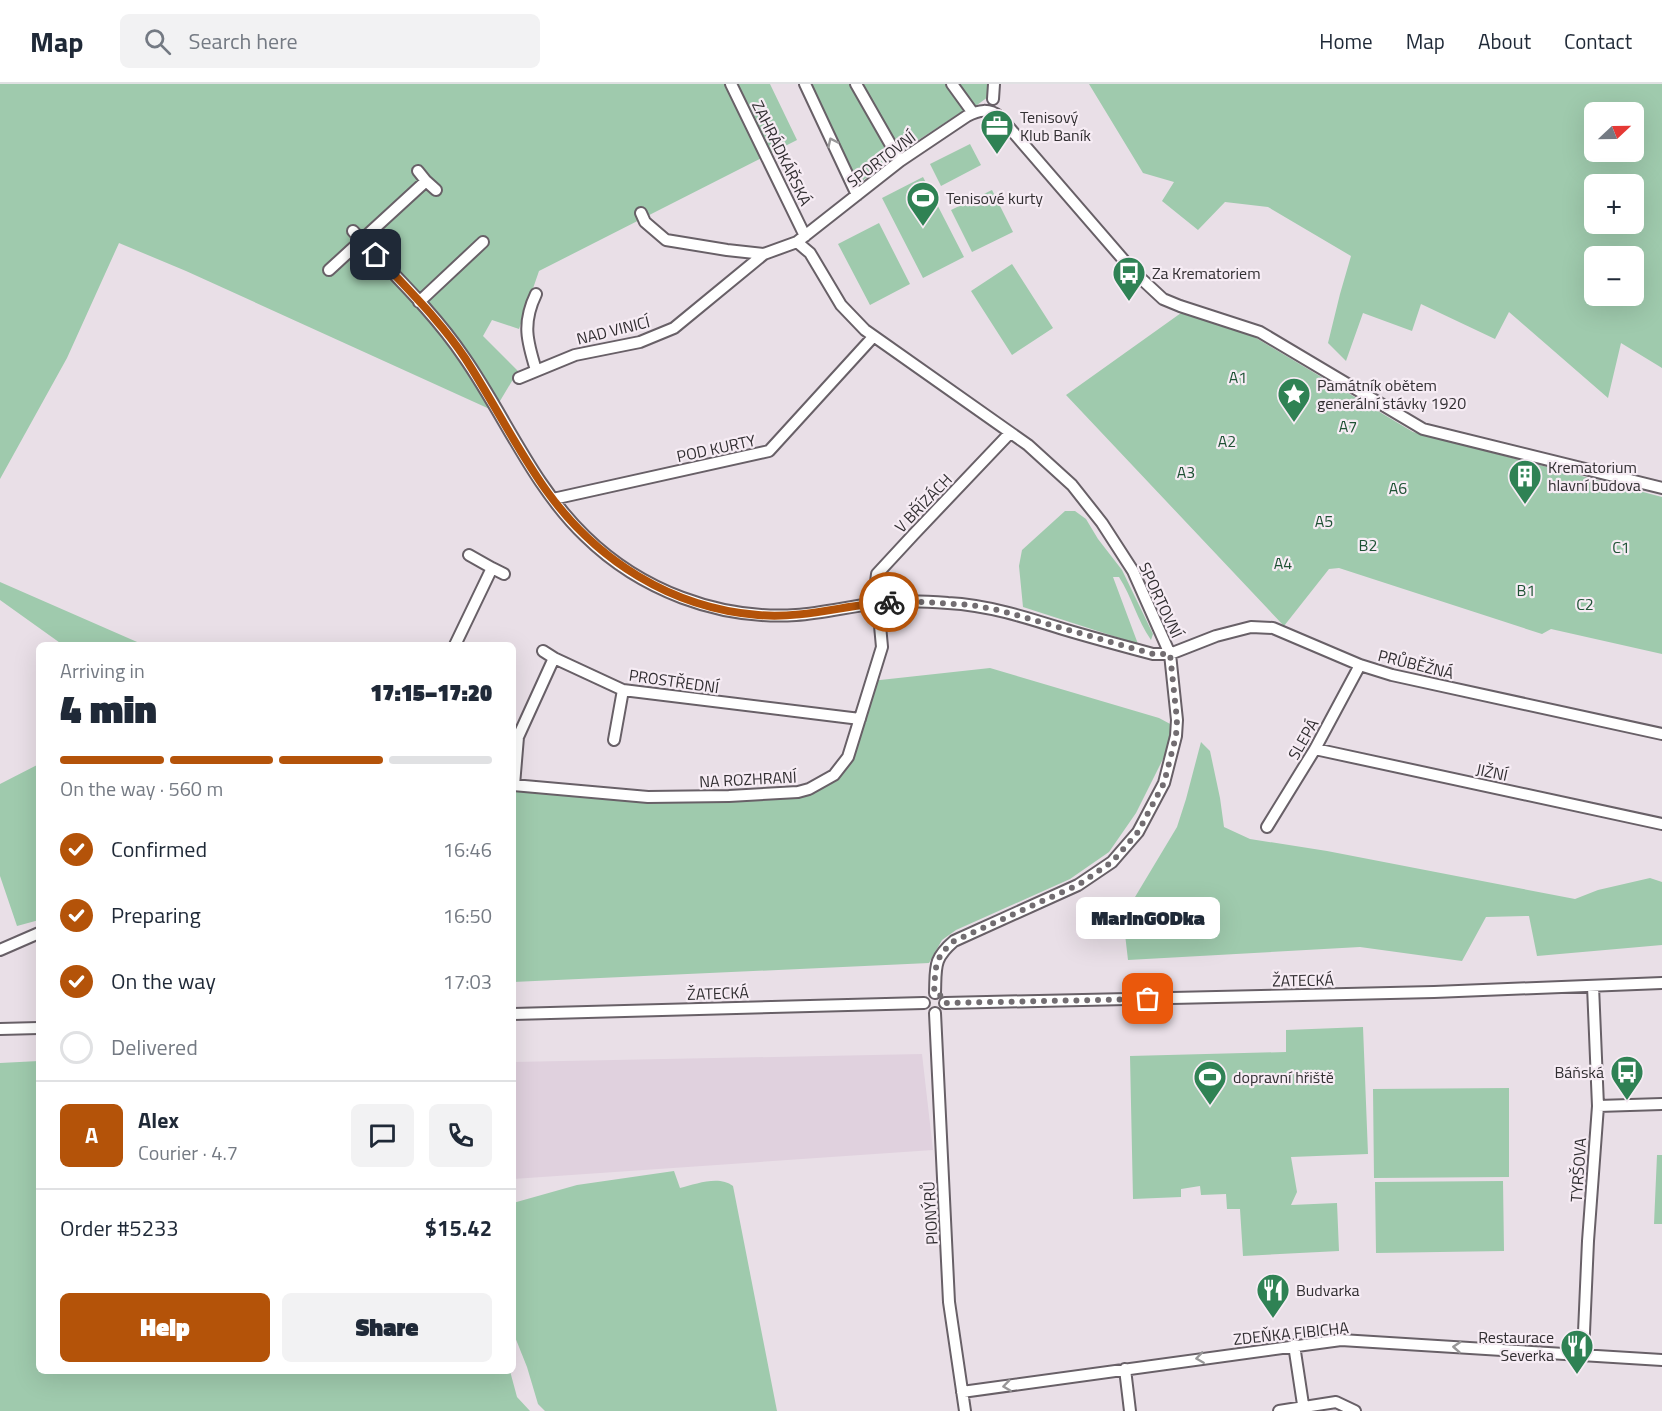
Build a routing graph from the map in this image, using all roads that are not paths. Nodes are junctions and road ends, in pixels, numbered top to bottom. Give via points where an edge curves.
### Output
1 (731, 84) edge
2 (805, 84) edge
3 (856, 84) edge
4 (952, 84) edge
5 (994, 84) edge
6 (993, 99) dead end
7 (973, 113) junction
8 (900, 161) junction
9 (418, 171) dead end
10 (426, 181) junction
11 (436, 190) dead end
12 (857, 195) junction
13 (641, 213) dead end
14 (357, 235) junction
15 (801, 239) junction
16 (483, 242) dead end
17 (764, 254) junction
18 (329, 270) dead end
19 (537, 294) dead end
20 (420, 302) junction
21 (873, 337) junction
22 (536, 370) junction
23 (519, 378) dead end
24 (1010, 433) junction
25 (1662, 488) edge
26 (553, 499) junction
27 (469, 555) dead end
28 (492, 568) junction
29 (504, 574) dead end
30 (879, 603) junction
31 (456, 642) edge
32 (543, 651) dead end
33 (1170, 654) junction
34 (554, 658) junction
35 (1360, 664) junction
36 (623, 690) junction
37 (860, 719) junction
38 (1662, 734) edge
39 (614, 740) dead end
40 (1315, 748) junction
41 (516, 761) edge
42 (516, 785) edge
43 (1662, 824) edge
44 (1267, 827) dead end
45 (36, 934) edge
46 (0, 950) edge
47 (1662, 983) edge
48 (1593, 986) junction
49 (934, 993) junction
50 (924, 1003) junction
51 (945, 1003) junction
52 (935, 1013) junction
53 (516, 1014) edge
54 (36, 1028) edge
55 (0, 1029) edge
56 (1662, 1104) edge
57 (1598, 1106) junction
58 (1294, 1345) junction
59 (1583, 1355) junction
60 (1662, 1360) edge
61 (1125, 1369) junction
62 (962, 1392) junction
63 (1304, 1409) edge
64 (965, 1411) edge
65 (1130, 1411) edge
66 (1279, 1411) edge
67 (1355, 1411) edge

1 - 15 street, ZAHRÁDKÁŘSKÁ
12 -> 2 street
3 - 8 street
4 - 7 street
5 - 6 street
7 - 8 street, SPORTOVNÍ
7 - 25 street, SPORTOVNÍ via 989,111 1000,117 1134,272 1163,299 1260,332 1423,429 1601,477
8 - 12 street, SPORTOVNÍ
9 - 10 street
10 - 11 street
10 - 14 street
12 - 15 street, SPORTOVNÍ
13 - 17 street, SPORTOVNÍ via 645,222 666,240
14 - 18 street
14 - 20 street
15 - 17 street, SPORTOVNÍ
15 - 21 street, SPORTOVNÍ via 841,305
16 - 20 street
17 - 22 street, NAD VINICÍ via 674,328 640,342 575,355
19 - 22 street via 527,321
20 - 26 street via 464,356
21 - 24 street, SPORTOVNÍ
21 - 26 street, POD KURTY via 769,451
22 - 23 street, NAD VINICÍ
24 - 30 street, V BŘÍZÁCH via 877,574
24 - 33 street, SPORTOVNÍ via 1072,485 1102,523 1133,571
26 - 30 street via 585,537 619,564 639,578 696,603 758,615 795,615
27 - 28 street
28 - 29 street
28 - 31 street
30 - 33 street via 972,605 1153,654
30 - 37 street, NA ROZHRANÍ via 882,647
32 - 34 street, PROSTŘEDNÍ
33 - 35 street, PRŮBĚŽNÁ via 1251,627 1273,628
33 - 49 street, SPORTOVNÍ via 1176,736 1164,783 1138,832 1112,862 1078,885 954,941 937,961
34 - 36 street, PROSTŘEDNÍ
34 - 41 street via 518,737
35 - 38 street, PRŮBĚŽNÁ via 1392,675
35 - 40 street, SLEPÁ
36 - 37 street, PROSTŘEDNÍ
36 - 39 street
37 - 42 street, NA ROZHRANÍ via 848,757 834,776 798,792 648,797
40 - 43 street, JIŽNÍ
40 - 44 street, SLEPÁ
45 - 46 street
47 - 48 street, ŽATECKÁ
48 - 51 street, ŽATECKÁ
48 - 57 street, TYRŠOVA
49 - 50 street
49 - 51 street
50 - 52 street
50 - 53 street, ŽATECKÁ
51 - 52 street
52 - 62 street, PIONÝRŮ via 949,1302
54 - 55 street
56 - 57 street
57 - 59 street, TYRŠOVA
59 -> 58 street, ZDEŇKA FIBICHA via 1341,1340
58 -> 61 street, ZDEŇKA FIBICHA
58 - 63 street
59 - 60 street, ZDEŇKA FIBICHA
61 -> 62 street, ZDEŇKA FIBICHA
61 - 65 street
62 - 64 street, PIONÝRŮ
63 - 66 street
63 - 67 street via 1336,1402

